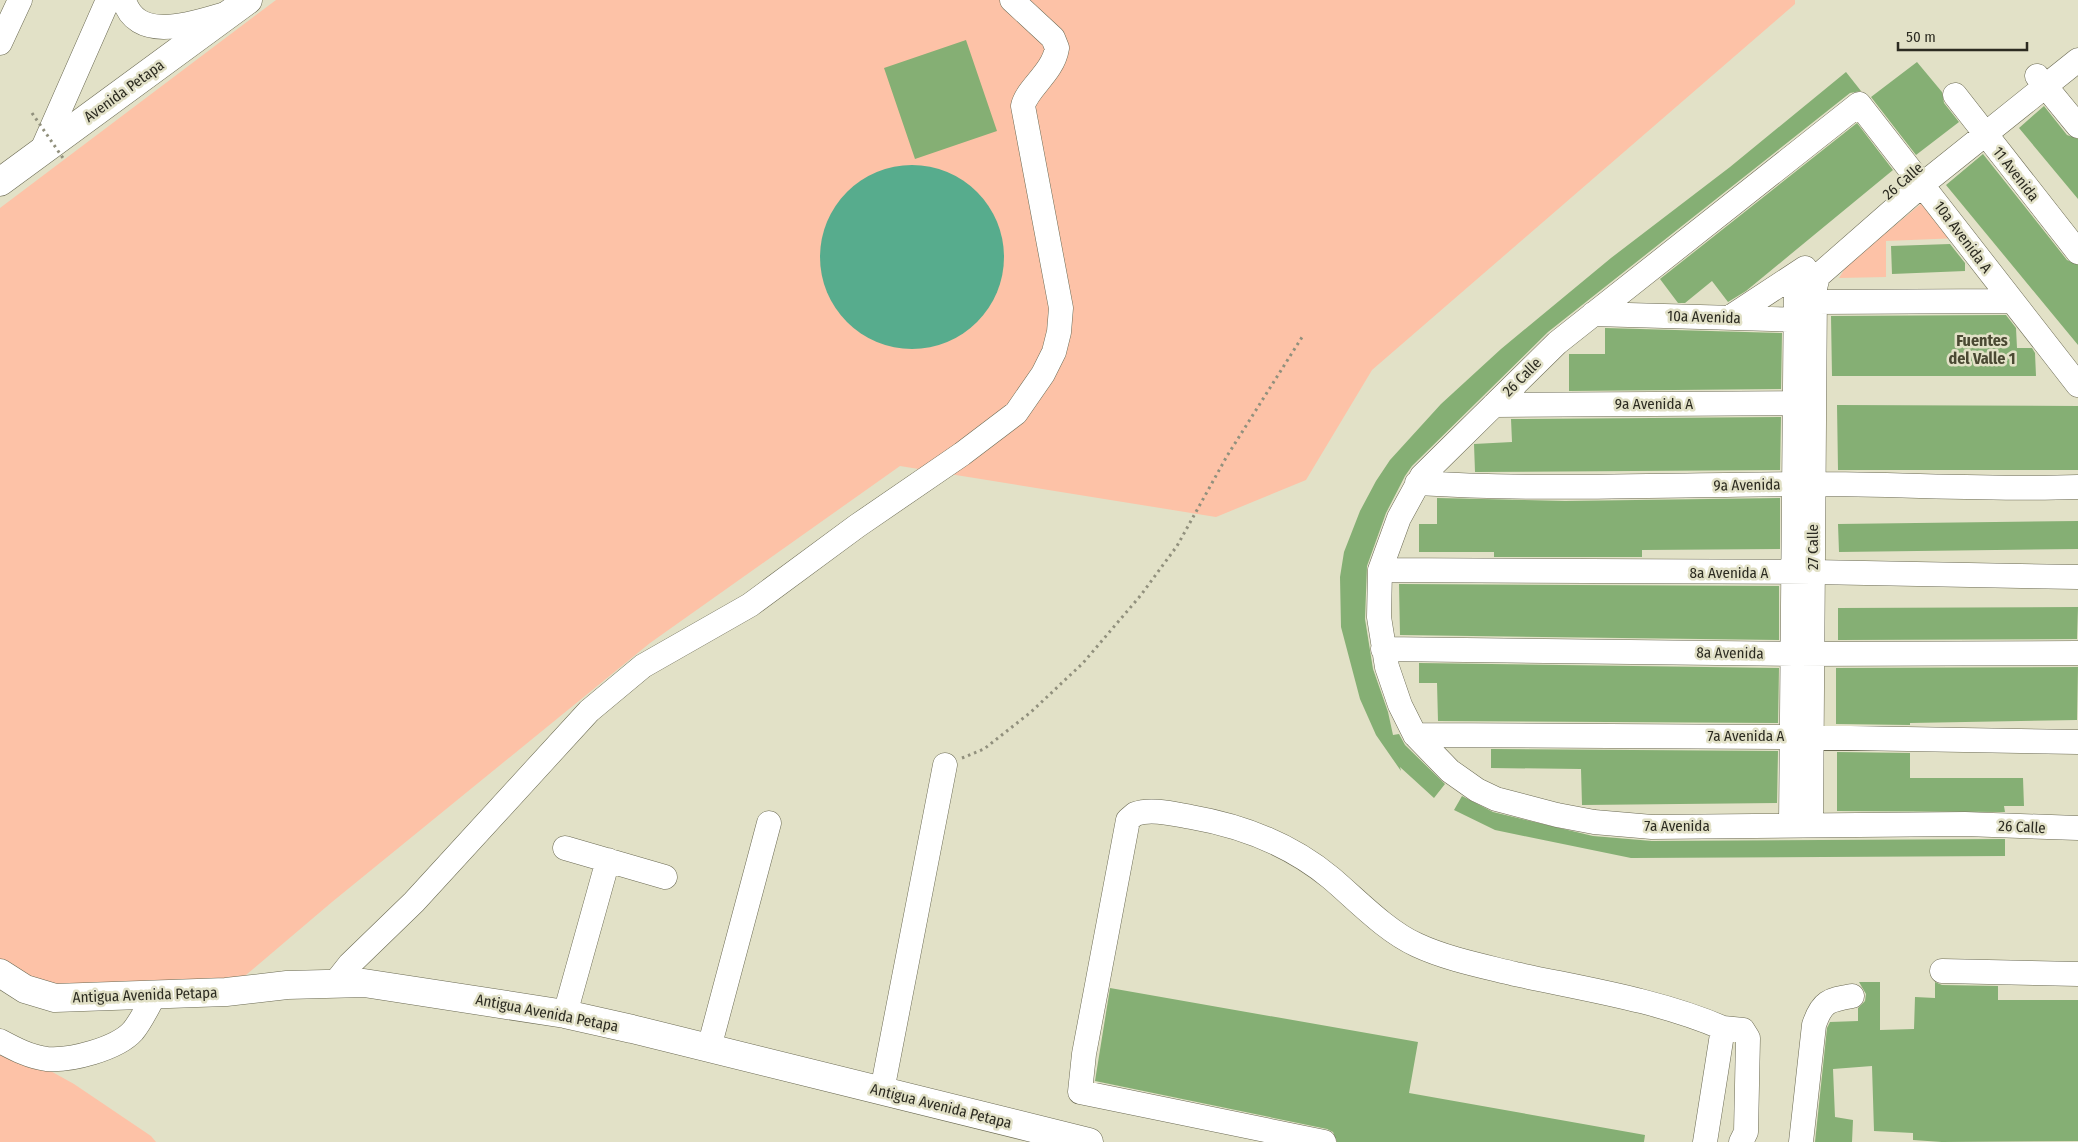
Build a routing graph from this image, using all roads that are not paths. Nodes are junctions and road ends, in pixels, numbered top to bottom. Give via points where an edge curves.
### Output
1 (20, 0) edge
2 (108, 0) edge
3 (124, 0) edge
4 (1012, 0) edge
5 (240, 6) edge
6 (0, 43) edge
7 (2078, 44) edge
8 (2078, 60) edge
9 (2041, 81) junction
10 (1955, 95) dead end
11 (1844, 115) joint
12 (2078, 126) edge
13 (1980, 128) junction
14 (54, 156) junction
15 (1918, 178) junction
16 (0, 182) edge
17 (2078, 252) edge
18 (1821, 271) joint
19 (1796, 276) junction
20 (2011, 301) junction
21 (1593, 314) junction
22 (1808, 314) junction
23 (1729, 318) junction
24 (2078, 385) edge
25 (1805, 403) junction
26 (1494, 405) junction
27 (1417, 483) junction
28 (1804, 484) junction
29 (2078, 487) edge
30 (1380, 570) junction
31 (1804, 573) junction
32 (2078, 577) edge
33 (1383, 649) junction
34 (1803, 653) junction
35 (2078, 653) edge
36 (1415, 735) junction
37 (1803, 737) junction
38 (2078, 742) edge
39 (945, 765) road end
40 (769, 823) dead end
41 (1966, 824) joint
42 (1801, 825) junction
43 (2078, 828) edge
44 (565, 848) dead end
45 (608, 860) junction
46 (665, 877) dead end
47 (1942, 971) dead end
48 (0, 973) edge
49 (2078, 974) edge
50 (335, 983) junction
51 (155, 994) junction
52 (1852, 996) dead end
53 (565, 1014) junction
54 (1723, 1028) junction
55 (0, 1041) edge
56 (709, 1048) junction
57 (882, 1091) junction
58 (1089, 1142) edge
59 (1324, 1142) edge
60 (1705, 1142) edge
61 (1741, 1142) edge
62 (1801, 1142) edge

1 - 6 street
2 - 14 street
3 - 5 street via 134,18 158,27 200,21
4 - 50 street via 1053,38 1057,48 1044,77 1023,106 1060,308 1056,346 1043,374 1016,412 962,454 750,605 643,666 588,711 414,902 350,964
5 - 14 main road, Avenida Petapa
7 - 9 street, 26 Calle
8 - 9 street, 26 Calle
9 - 12 street
9 - 13 street, 26 Calle
10 - 13 street, 11 Avenida
11 - 15 street, 10a Avenida A via 1860,104
11 - 21 street, 26 Calle
13 - 15 street, 26 Calle
13 - 17 street, 11 Avenida
14 - 16 main road, Avenida Petapa
15 - 18 street, 26 Calle
15 - 19 street, 26 Calle
15 - 20 street, 10a Avenida A
18 - 22 street, 27 Calle
19 - 22 street, 27 Calle
19 - 23 street, 26 Calle
20 - 22 street, 10a Avenida
20 - 24 street, 10a Avenida A
21 - 23 street, 10a Avenida
21 - 26 street, 26 Calle via 1557,343
22 - 23 street, 10a Avenida
22 - 25 street, 27 Calle
25 - 26 street, 9a Avenida A
25 - 28 street, 27 Calle
26 - 27 street, 26 Calle
27 - 28 street, 9a Avenida via 1481,487
27 - 30 street, 26 Calle via 1396,525
28 - 29 street, 9a Avenida via 2026,489
28 - 31 street, 27 Calle
30 - 31 street, 8a Avenida A
30 - 33 street, 26 Calle via 1378,602
31 - 32 street, 8a Avenida A
31 - 34 street, 27 Calle
33 - 34 street, 8a Avenida
33 - 36 street, 26 Calle via 1393,686
34 - 35 street, 8a Avenida
34 - 37 street, 27 Calle
36 - 37 street, 7a Avenida A
36 - 42 street, 7a Avenida via 1450,771 1477,790 1509,803 1594,822 1652,827
37 - 38 street, 7a Avenida A
37 - 42 street, 27 Calle
39 - 57 street
40 - 56 street
41 - 42 street, 7a Avenida
41 - 43 street, 26 Calle
44 - 45 street
45 - 46 street
45 - 53 street
47 - 49 street
48 - 51 main road, Antigua Avenida Petapa via 25,989 55,998
50 - 51 main road, Antigua Avenida Petapa
50 - 53 main road, Antigua Avenida Petapa via 374,985
51 - 55 street via 132,1032 107,1047 67,1059 46,1059 24,1054
52 - 62 street via 1831,1000 1819,1010 1814,1025
53 - 56 main road, Antigua Avenida Petapa
54 - 59 street via 1702,1018 1658,1006 1483,966 1416,945 1374,917 1295,852 1259,834 1162,812 1135,814 1128,820 1084,1054 1080,1092
54 - 60 street
54 - 61 street via 1743,1030 1748,1038 1746,1132
56 - 57 main road, Antigua Avenida Petapa
57 - 58 main road, Antigua Avenida Petapa

